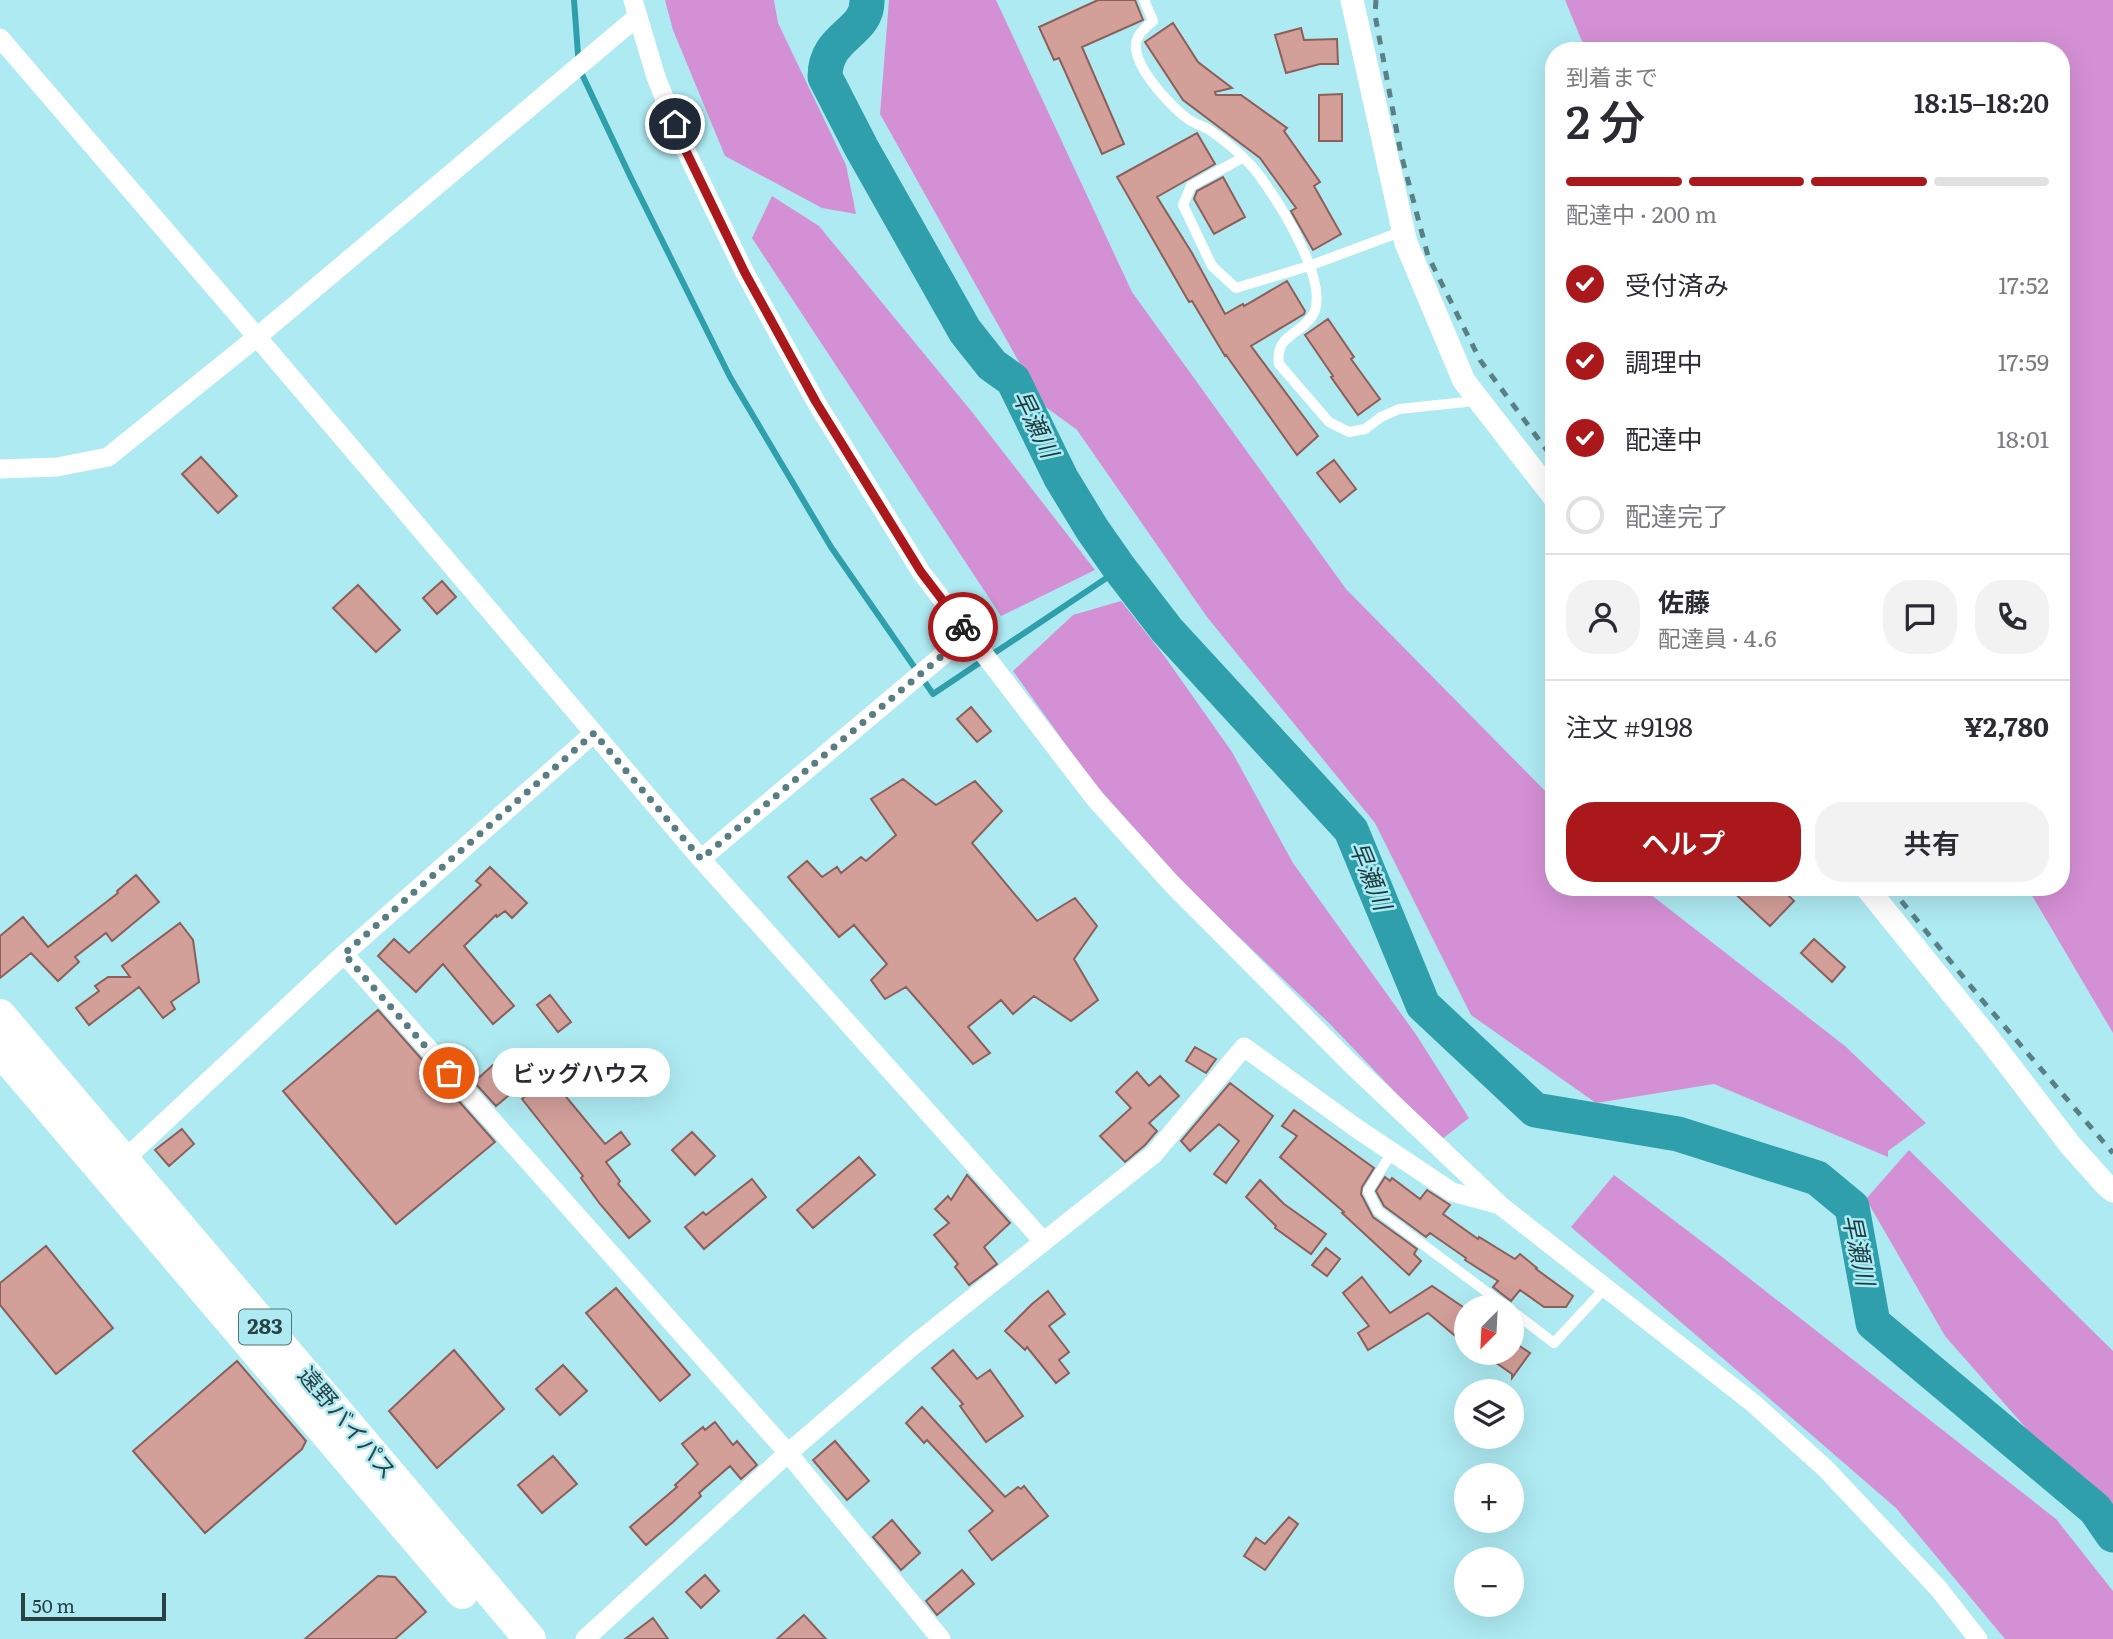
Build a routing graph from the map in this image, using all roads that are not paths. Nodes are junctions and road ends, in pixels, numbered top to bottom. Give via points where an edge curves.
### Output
1 (1144, 0) edge
2 (1352, 0) edge
3 (635, 9) edge
4 (0, 38) edge
5 (1242, 158) junction
6 (1403, 230) junction
7 (1309, 265) junction
8 (257, 337) junction
9 (1466, 402) dead end
10 (0, 469) edge
11 (1545, 486) edge
12 (968, 634) junction
13 (594, 733) junction
14 (701, 859) junction
15 (1873, 896) edge
16 (344, 954) junction
17 (0, 1015) edge
18 (0, 1050) edge
19 (1392, 1152) junction
20 (124, 1160) junction
21 (2113, 1191) edge
22 (1502, 1206) junction
23 (1044, 1242) junction
24 (1606, 1287) junction
25 (1491, 1295) edge
26 (1524, 1320) edge
27 (788, 1453) junction
28 (502, 1639) edge
29 (530, 1639) edge
30 (585, 1639) edge
31 (941, 1639) edge
32 (1978, 1639) edge

1 - 5 lane via 1153,21 1138,37 1136,53 1151,80 1189,120
2 - 6 street
3 - 8 street
3 - 12 street via 684,147 745,273 816,402 921,572
4 - 8 street
5 - 7 lane via 1257,172 1291,223
5 - 7 lane via 1191,186 1183,205 1212,267 1236,288
6 - 7 lane
6 - 11 street via 1464,382
7 - 9 lane via 1316,284 1316,306 1311,318 1277,351 1279,364 1329,422 1349,432 1365,429 1399,410
8 - 10 street via 108,457 57,467
8 - 13 street
12 - 14 street
12 - 22 street via 1096,800 1171,884
13 - 14 street
13 - 16 street
14 - 23 street
15 - 21 street via 2071,1146
16 - 20 street
16 - 27 street
17 - 20 highway, 遠野バイパス / 283
18 - 28 highway, 遠野バイパス / 283
19 - 22 street via 1452,1192
19 - 23 street via 1244,1046 1154,1154
19 - 25 lane via 1368,1191 1378,1211
20 - 29 highway, 遠野バイパス / 283
22 - 24 street
23 - 27 street
24 - 26 lane via 1554,1342
24 - 32 street via 1753,1402 1826,1469 1938,1588
27 - 30 street
27 - 31 street

